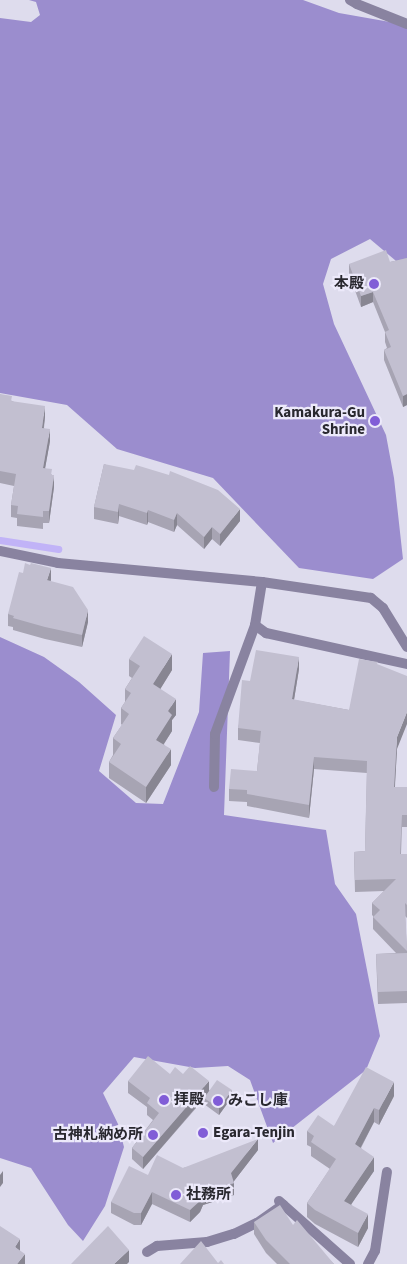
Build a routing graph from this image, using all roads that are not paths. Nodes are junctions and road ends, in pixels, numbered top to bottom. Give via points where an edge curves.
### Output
1 (350, 0) edge
2 (407, 24) edge
3 (0, 552) edge
4 (262, 582) junction
5 (255, 624) junction
6 (407, 647) edge
7 (407, 664) edge
8 (214, 787) dead end
9 (387, 1172) dead end
10 (147, 1252) dead end
11 (350, 1264) edge
12 (368, 1264) edge

1 - 2 street
3 - 4 street via 58,563
4 - 5 street
4 - 6 street via 371,598 383,608
5 - 7 street via 266,634
5 - 8 street via 215,734
9 - 12 street via 375,1250
10 - 11 street via 157,1246 207,1242 234,1234 257,1223 281,1203

